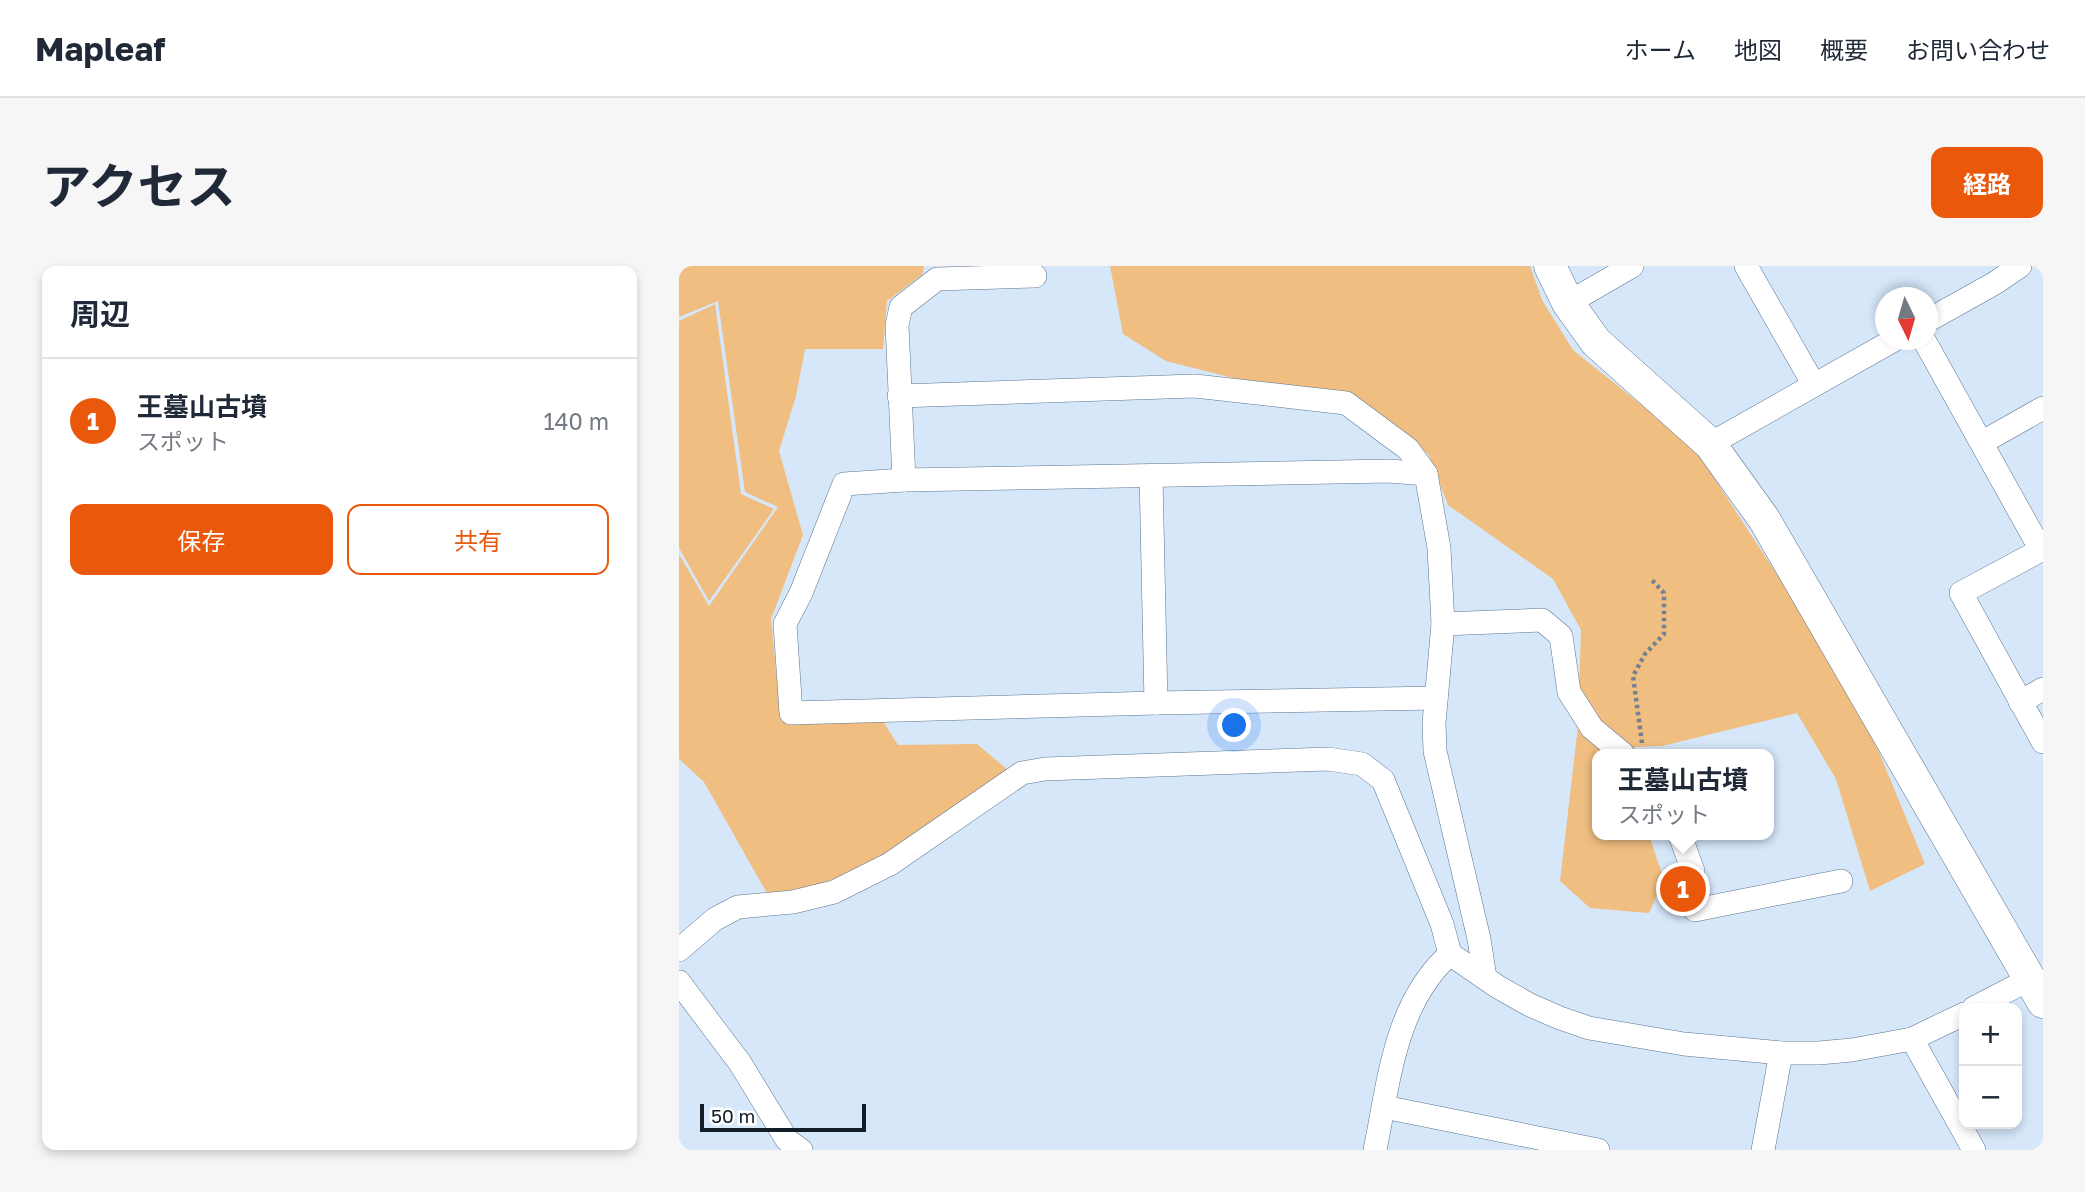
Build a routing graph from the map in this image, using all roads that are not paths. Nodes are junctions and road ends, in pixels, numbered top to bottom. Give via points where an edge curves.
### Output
1 (1550, 266) edge
2 (1632, 266) edge
3 (1746, 266) edge
4 (2020, 266) edge
5 (1035, 276) dead end
6 (1568, 303) junction
7 (1938, 315) edge
8 (1876, 350) edge
9 (1930, 350) edge
10 (1814, 385) junction
11 (899, 396) junction
12 (2043, 408) edge
13 (1983, 442) junction
14 (1710, 444) junction
15 (1426, 474) junction
16 (1151, 476) junction
17 (904, 480) junction
18 (2042, 549) edge
19 (1443, 624) junction
20 (2043, 689) edge
21 (1436, 698) junction
22 (2020, 702) junction
23 (1156, 703) junction
24 (2043, 742) edge
25 (1625, 749) edge
26 (1682, 840) edge
27 (1842, 881) dead end
28 (679, 950) edge
29 (1450, 954) junction
30 (1485, 978) junction
31 (679, 982) edge
32 (2039, 984) edge
33 (1988, 1003) edge
34 (1959, 1016) edge
35 (1912, 1039) junction
36 (1780, 1053) junction
37 (1384, 1107) junction
38 (801, 1150) edge
39 (1375, 1150) edge
40 (1598, 1150) edge
41 (1763, 1150) edge
42 (1974, 1150) edge

1 - 6 street
2 - 6 street
3 - 10 street
4 - 7 street
5 - 11 street via 937,279 901,307 897,325
6 - 14 street via 1596,342
8 - 10 street
9 - 13 street
10 - 14 street
11 - 15 street via 1195,386 1346,403 1408,449
11 - 17 street
12 - 13 street
13 - 18 street
14 - 32 street via 1764,519
15 - 16 street
15 - 19 street via 1439,548
16 - 17 street
16 - 23 street
17 - 23 street via 844,484 785,624 790,713
18 - 22 street via 1961,593
19 - 21 street
19 - 25 street via 1542,620 1561,636 1569,692 1592,729
20 - 22 street
21 - 23 street
21 - 30 street via 1434,751
22 - 24 street
26 - 27 street via 1693,871 1688,889 1695,910
28 - 29 street via 715,919 739,906 793,902 834,891 890,864 1022,773 1328,759 1362,764 1383,780
29 - 30 street
29 - 37 street via 1434,968 1402,1027
30 - 36 street via 1530,1005 1588,1028
31 - 38 street via 740,1063 787,1140
32 - 33 street
34 - 35 street
35 - 36 street via 1852,1050
35 - 42 street
36 - 41 street
37 - 39 street
37 - 40 street

